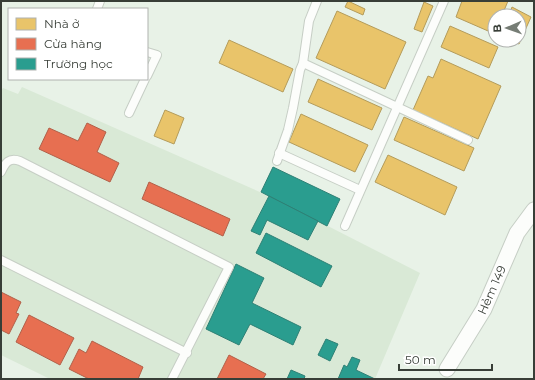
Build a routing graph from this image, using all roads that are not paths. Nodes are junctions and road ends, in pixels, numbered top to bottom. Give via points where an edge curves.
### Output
1 (317, 1) edge
2 (444, 1) edge
3 (148, 52) edge
4 (303, 63) junction
5 (148, 74) edge
6 (145, 80) edge
7 (397, 107) junction
8 (129, 113) dead end
9 (468, 140) dead end
10 (1, 172) edge
11 (360, 190) junction
12 (534, 210) edge
13 (345, 226) dead end
14 (1, 260) edge
15 (187, 353) junction
16 (447, 369) dead end
17 (172, 379) edge

1 - 4 lane via 309,21
2 - 7 lane
3 - 5 lane via 157,55
4 - 7 lane
4 - 11 lane via 288,130 278,157
6 - 8 lane
7 - 9 lane
7 - 11 lane
10 - 15 lane via 7,162 14,159 20,161 229,267
11 - 13 lane
12 - 16 street, Hẻm 149 via 517,233 484,309
14 - 15 lane
15 - 17 lane

